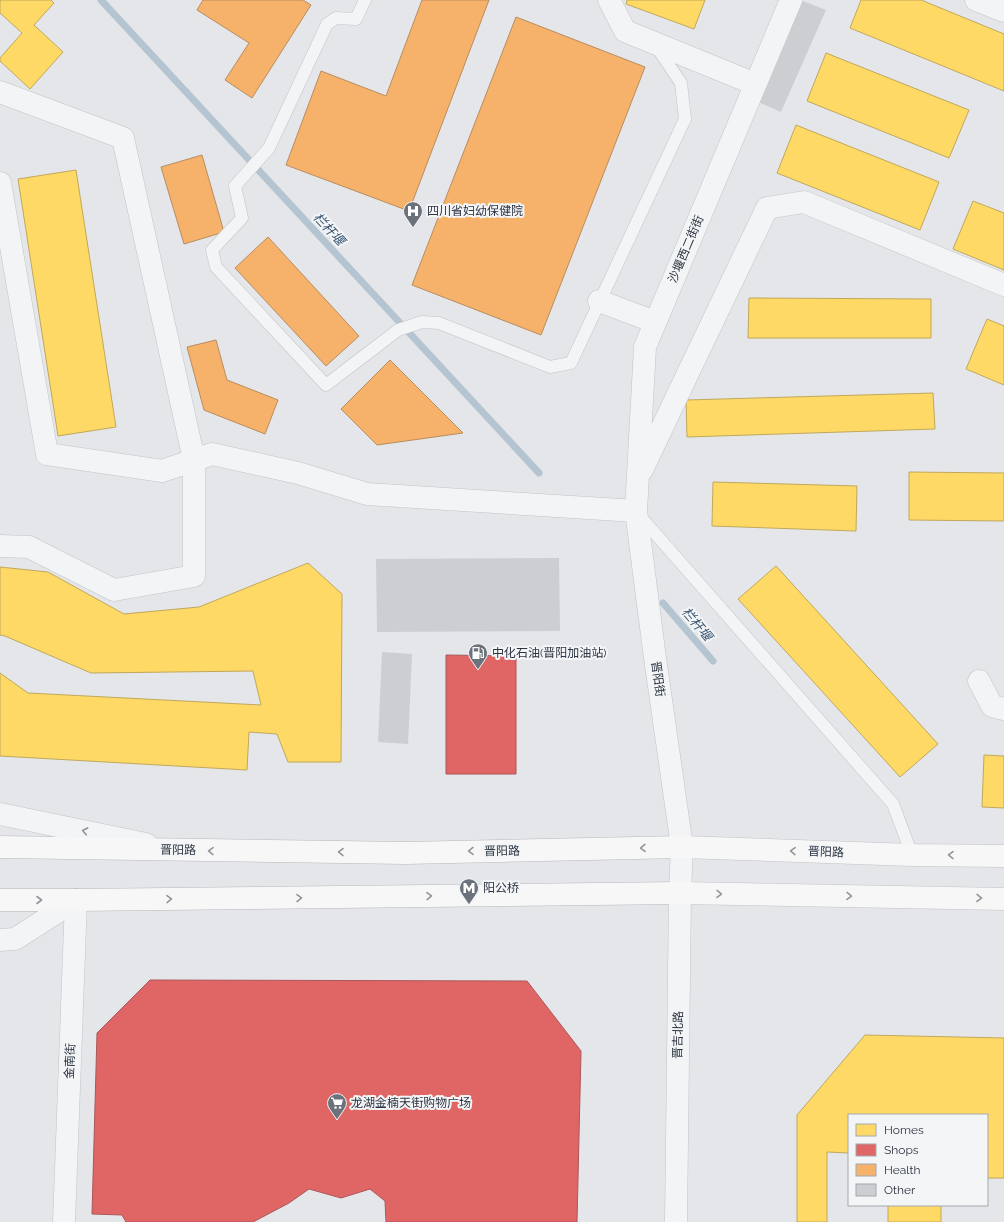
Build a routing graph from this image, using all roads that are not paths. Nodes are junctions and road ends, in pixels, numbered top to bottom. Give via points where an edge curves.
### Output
1 (365, 0) edge
2 (609, 0) edge
3 (791, 0) edge
4 (976, 0) edge
5 (1004, 11) edge
6 (653, 42) junction
7 (755, 84) junction
8 (0, 92) edge
9 (0, 182) edge
10 (1004, 284) edge
11 (600, 301) junction
12 (655, 322) junction
13 (194, 460) junction
14 (638, 480) junction
15 (636, 511) junction
16 (0, 546) edge
17 (979, 681) dead end
18 (1004, 709) edge
19 (0, 814) edge
20 (0, 847) edge
21 (682, 847) junction
22 (178, 850) junction
23 (912, 855) junction
24 (1004, 856) edge
25 (680, 893) junction
26 (1004, 899) edge
27 (0, 900) edge
28 (76, 900) junction
29 (0, 940) edge
30 (64, 1222) edge
31 (676, 1222) edge

1 - 11 lane via 356,19 336,18 327,24 269,148 235,186 242,218 212,250 216,267 326,385 398,330 422,322 439,323 550,367 571,363
2 - 6 street via 626,31
3 - 7 street, 沙堰西二街街
4 - 5 street
6 - 7 street
6 - 11 lane via 681,83 686,119
7 - 12 street, 沙堰西二街街
8 - 13 street via 123,138
9 - 13 street via 47,454 162,471
10 - 14 street via 804,202 768,208
11 - 12 street
12 - 14 street, 沙堰西二街街 via 645,346
13 - 15 street via 212,454 298,473 368,494
13 - 16 street via 194,576 114,590 29,547
14 - 15 street, 沙堰西二街街
15 - 21 street, 晋阳街
15 - 23 lane via 893,804
17 - 18 street via 992,706
22 -> 19 street
20 - 22 main road, 晋阳路
21 -> 22 main road, 晋阳路 via 406,853
23 -> 21 main road, 晋阳路
21 - 25 street, 晋吉北路
24 -> 23 main road, 晋阳路
25 -> 26 main road
28 -> 25 main road
25 - 31 street, 晋吉北路
27 -> 28 main road
28 - 29 street via 15,939
28 - 30 street, 金南街

